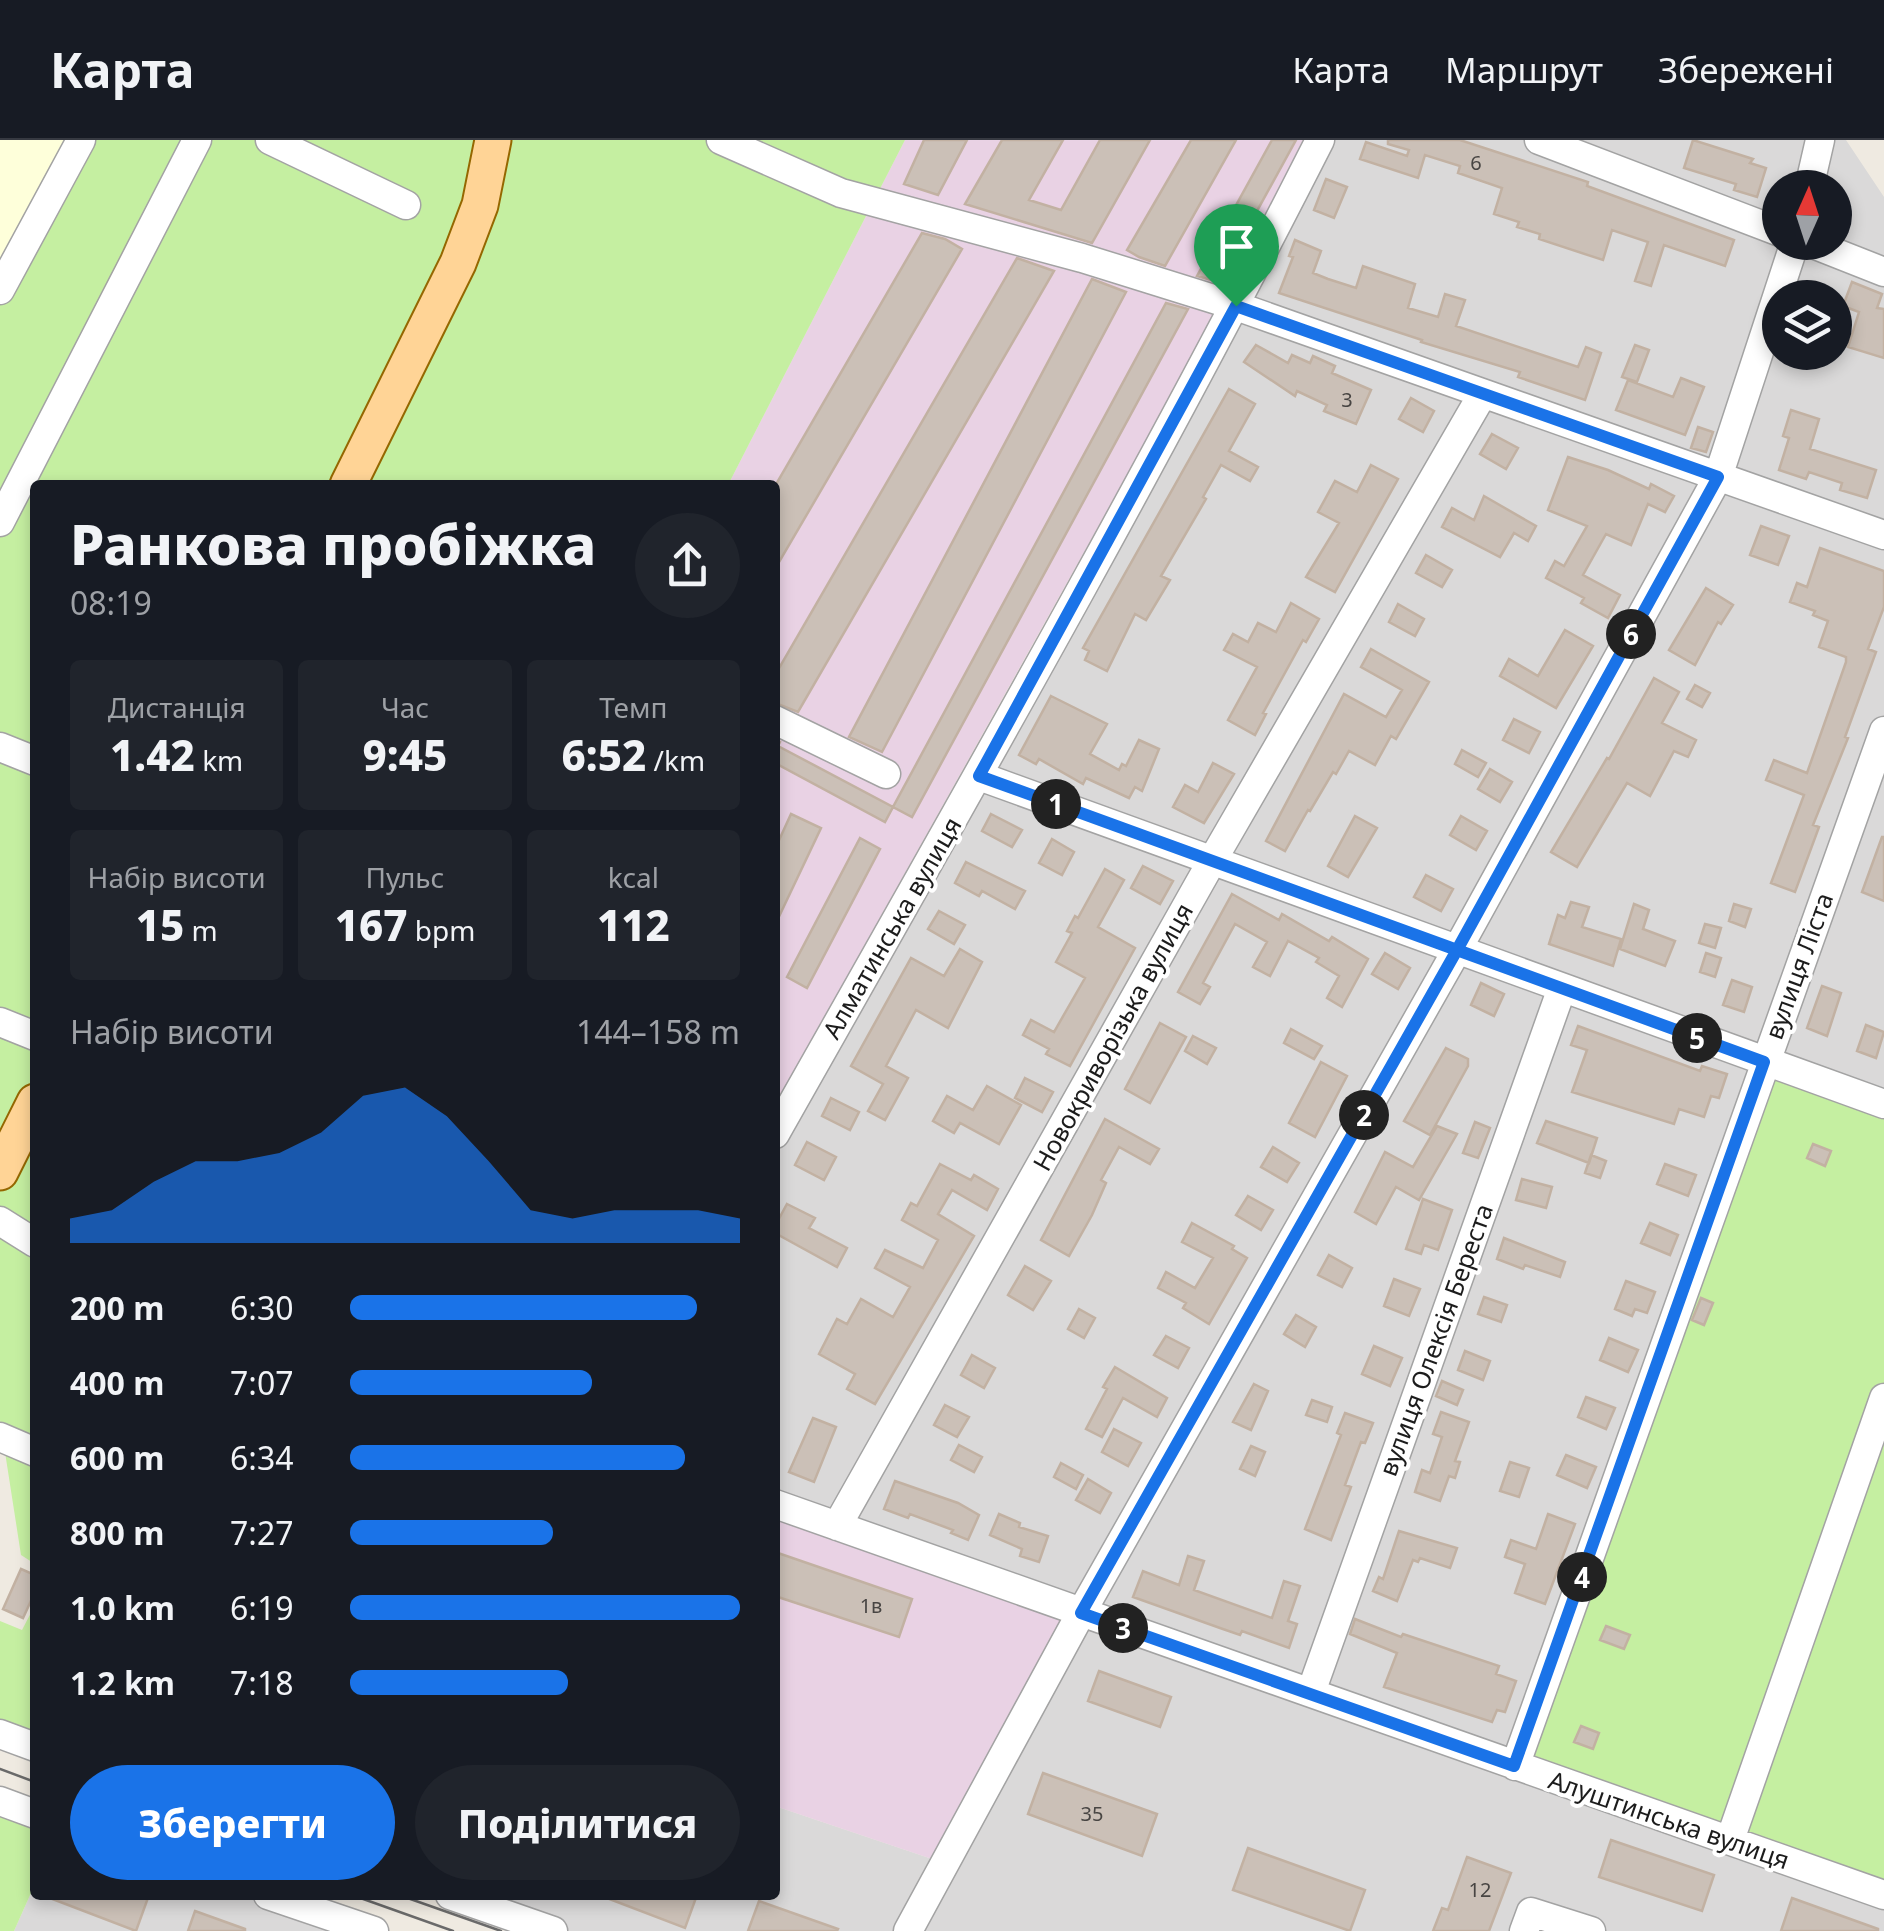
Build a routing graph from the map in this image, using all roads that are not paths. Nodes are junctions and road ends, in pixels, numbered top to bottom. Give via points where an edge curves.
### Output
1 (81, 140) edge
2 (197, 140) edge
3 (270, 140) edge
4 (493, 140) edge
5 (722, 140) edge
6 (1320, 140) edge
7 (1539, 140) edge
8 (1820, 140) edge
9 (1812, 170) edge
10 (406, 204) dead end
11 (1762, 225) edge
12 (1852, 259) edge
13 (1789, 260) edge
14 (1884, 272) edge
15 (0, 290) edge
16 (1236, 306) junction
17 (1482, 395) junction
18 (1718, 477) junction
19 (350, 480) edge
20 (18, 486) edge
21 (0, 522) edge
22 (1884, 534) edge
23 (780, 722) edge
24 (1884, 731) edge
25 (0, 747) edge
26 (30, 759) edge
27 (886, 774) dead end
28 (979, 776) junction
29 (1212, 861) junction
30 (1457, 950) junction
31 (1562, 988) junction
32 (0, 1022) edge
33 (30, 1034) edge
34 (1764, 1062) junction
35 (1884, 1104) edge
36 (30, 1112) edge
37 (780, 1125) edge
38 (0, 1172) edge
39 (0, 1221) edge
40 (30, 1240) edge
41 (1884, 1398) edge
42 (0, 1437) edge
43 (30, 1450) edge
44 (780, 1506) edge
45 (837, 1526) junction
46 (1081, 1613) junction
47 (1311, 1692) junction
48 (0, 1734) edge
49 (30, 1745) edge
50 (1514, 1766) junction
51 (0, 1801) edge
52 (30, 1812) edge
53 (1730, 1840) junction
54 (1884, 1895) edge
55 (279, 1900) edge
56 (464, 1900) edge
57 (329, 1924) edge
58 (374, 1931) edge
59 (553, 1931) edge
60 (908, 1931) edge
61 (1524, 1931) edge
62 (1591, 1931) edge

1 - 15 street
2 - 20 street
3 - 10 street
4 - 19 main road via 480,206 458,263
5 - 16 street via 840,193
6 - 16 street, Алматинська вулиця
7 - 11 street
8 - 9 street
12 - 14 street
13 - 18 street
16 - 17 street
16 - 28 street, Алматинська вулиця
17 - 18 street
17 - 29 street, Новокриворізька вулиця
18 - 22 street
18 - 30 street
20 - 21 street
23 - 27 street
24 - 34 street, вулиця Ліста
25 - 26 street
28 - 29 street
28 - 37 street, Алматинська вулиця
29 - 30 street
29 - 45 street, Новокриворізька вулиця
30 - 31 street
30 - 46 street
31 - 34 street
31 - 47 street, вулиця Олексія Береста
32 - 33 street
34 - 35 street
34 - 50 street, вулиця Ліста
36 - 38 main road
39 - 40 street
41 - 53 street
42 - 43 street
44 - 45 street, Алуштинська вулиця
45 - 46 street, Алуштинська вулиця
46 - 47 street, Алуштинська вулиця
46 - 60 street
47 - 50 street, Алуштинська вулиця
48 - 49 street
50 - 53 street, Алуштинська вулиця
51 - 52 street
53 - 54 street, Алуштинська вулиця
55 - 57 street
56 - 59 street
57 - 58 street
61 - 62 street via 1532,1912

